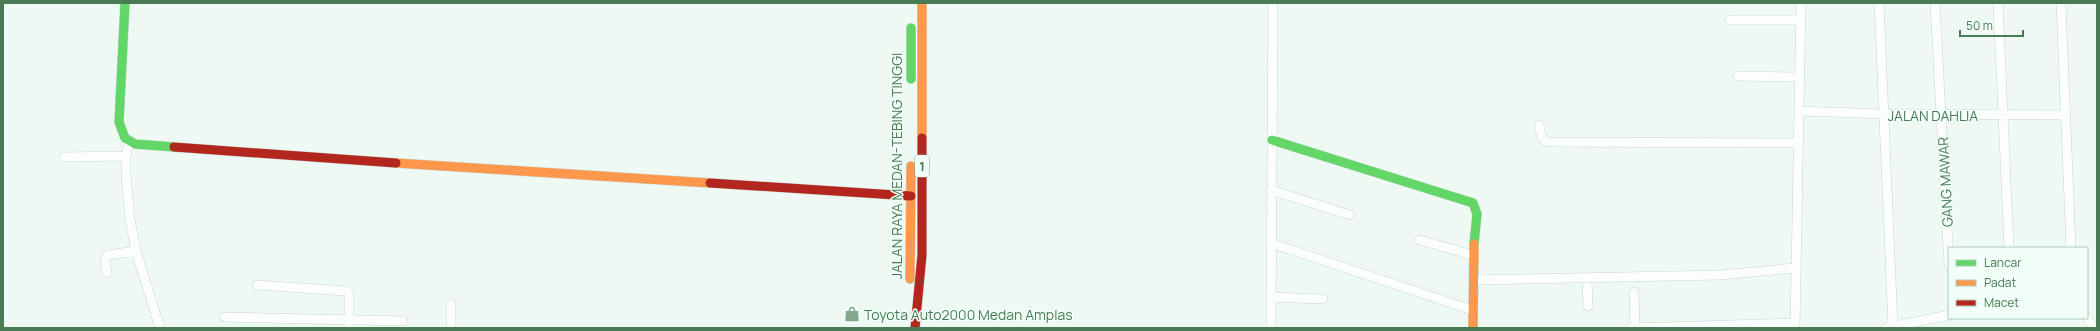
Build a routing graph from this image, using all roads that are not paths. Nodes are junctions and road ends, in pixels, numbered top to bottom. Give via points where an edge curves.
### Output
1 (125, 3) edge
2 (922, 3) edge
3 (1273, 3) edge
4 (1801, 3) edge
5 (1879, 3) edge
6 (1935, 3) edge
7 (1998, 3) edge
8 (2061, 3) edge
9 (911, 16) dead end
10 (1730, 20) dead end
11 (1801, 20) junction
12 (1738, 76) dead end
13 (1800, 77) junction
14 (911, 91) dead end
15 (1800, 111) junction
16 (1883, 114) junction
17 (2003, 114) junction
18 (1941, 115) junction
19 (2065, 115) junction
20 (1539, 125) dead end
21 (1272, 140) junction
22 (129, 142) junction
23 (1799, 142) junction
24 (126, 156) junction
25 (64, 157) dead end
26 (911, 159) dead end
27 (1271, 190) junction
28 (911, 196) junction
29 (1350, 215) dead end
30 (1420, 240) dead end
31 (1271, 243) junction
32 (1948, 247) edge
33 (2009, 247) edge
34 (2071, 247) edge
35 (136, 251) junction
36 (1472, 255) junction
37 (1795, 268) junction
38 (107, 273) dead end
39 (1587, 279) junction
40 (1472, 280) junction
41 (257, 285) dead end
42 (1634, 292) dead end
43 (1271, 297) junction
44 (1323, 299) dead end
45 (451, 304) dead end
46 (1588, 306) dead end
47 (1472, 310) junction
48 (1948, 315) edge
49 (224, 317) dead end
50 (2088, 319) edge
51 (403, 321) dead end
52 (349, 324) edge
53 (1794, 325) edge
54 (1912, 325) edge
55 (905, 327) dead end
56 (1889, 327) edge
57 (160, 328) edge
58 (451, 328) edge
59 (915, 328) edge
60 (1271, 328) edge
61 (1473, 328) edge
62 (1630, 328) edge
63 (1636, 328) edge
64 (2094, 328) edge

1 - 22 main road via 119,122 123,136
2 - 59 main road, JALAN RAYA MEDAN-TEBING TINGGI / 1 via 922,255
3 - 21 street
4 - 11 street
5 - 16 street
6 - 18 street, GANG MAWAR
7 - 17 street
8 - 19 street
9 - 14 main road, JALAN RAYA MEDAN-TEBING TINGGI
10 - 11 street
11 - 13 street
12 - 13 street
13 - 15 street
15 - 16 street, JALAN DAHLIA
15 - 23 street
16 - 18 street, JALAN DAHLIA
16 - 56 street
17 - 18 street, JALAN DAHLIA
17 - 19 street, JALAN DAHLIA
17 - 33 street
18 - 32 street, GANG MAWAR
19 - 34 street
20 - 23 street via 1544,140 1555,142
21 - 27 street
21 - 36 main road via 1472,203 1476,207 1477,215
22 - 24 street
22 - 28 main road via 247,153
23 - 37 street
24 - 25 street
24 - 35 street via 130,220
26 - 28 main road, JALAN RAYA MEDAN-TEBING TINGGI / 1
27 - 29 street
27 - 31 street
28 - 55 main road, JALAN RAYA MEDAN-TEBING TINGGI / 1 via 911,262
30 - 36 street
31 - 43 street
31 - 47 street
35 - 38 street via 108,255 105,261
35 - 57 street
36 - 40 main road
37 - 39 street via 1720,275
37 - 53 street
39 - 40 street
39 - 46 street
40 - 47 main road
41 - 52 street via 347,291
42 - 63 street
43 - 44 street
43 - 60 street
45 - 58 street
47 - 61 main road
48 - 54 street
49 - 52 street
50 - 64 street
51 - 52 street
53 - 63 street
54 - 56 street
62 - 63 street

